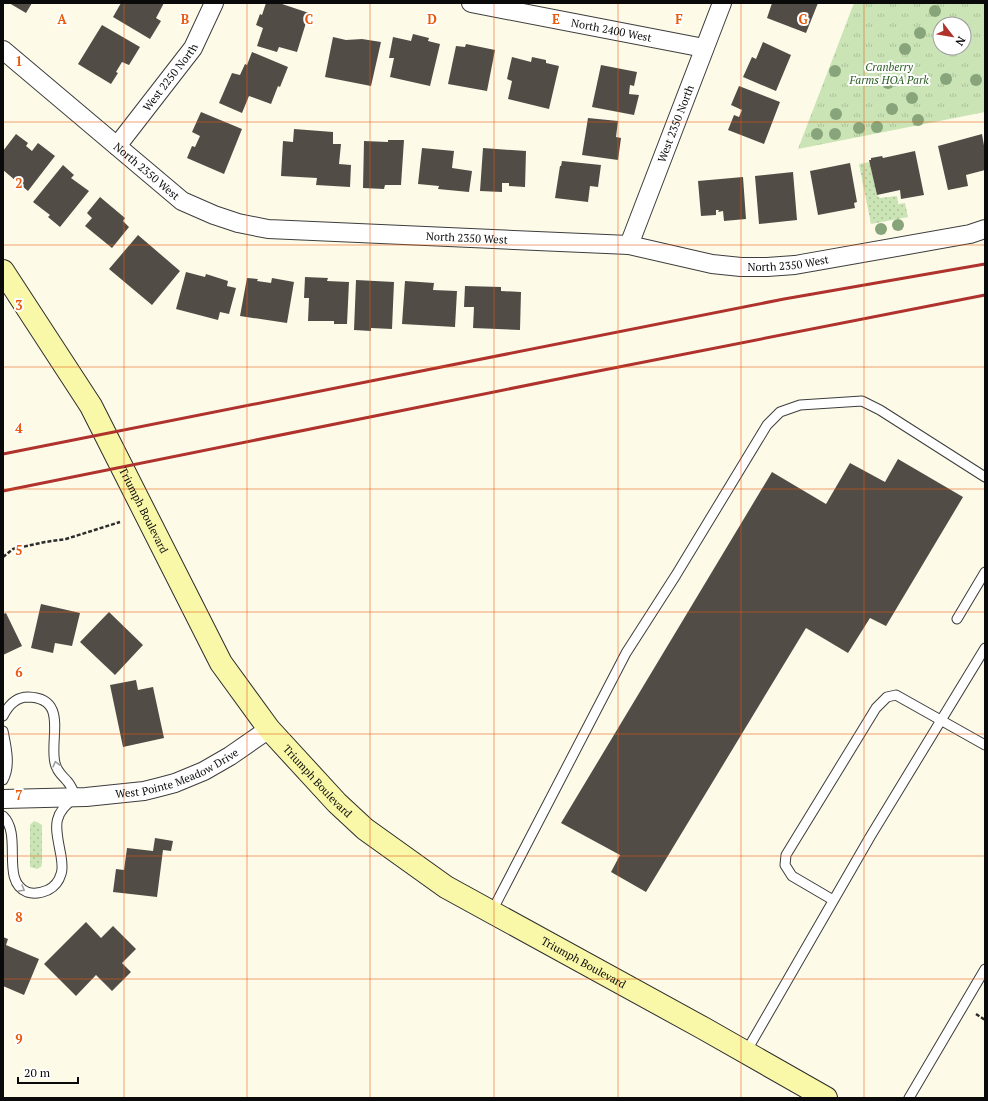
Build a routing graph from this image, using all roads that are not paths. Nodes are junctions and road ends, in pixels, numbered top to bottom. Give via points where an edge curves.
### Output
1 (214, 3) edge
2 (471, 3) edge
3 (722, 3) edge
4 (704, 48) junction
5 (3, 50) edge
6 (117, 146) junction
7 (985, 229) edge
8 (629, 245) junction
9 (3, 271) edge
10 (985, 477) edge
11 (985, 572) edge
12 (957, 618) dead end
13 (985, 648) edge
14 (3, 716) edge
15 (941, 720) junction
16 (269, 729) junction
17 (3, 731) edge
18 (985, 745) edge
19 (3, 780) edge
20 (76, 797) junction
21 (3, 799) edge
22 (3, 816) edge
23 (833, 900) junction
24 (491, 913) junction
25 (985, 969) edge
26 (746, 1052) junction
27 (826, 1098) edge
28 (910, 1098) edge

1 - 6 street, West 2250 North via 193,48
2 - 4 street, North 2400 West
3 - 4 street, West 2350 North
4 - 8 street, West 2350 North
5 - 6 street, North 2350 West
6 - 8 street, North 2350 West via 182,201 238,223 268,229
7 - 8 street, North 2350 West via 970,234 795,265 767,267 712,264
9 - 16 main road, Triumph Boulevard via 91,406 220,663
10 - 24 lane via 862,401 800,405 780,412 767,425 756,442 626,653
11 - 12 lane
13 - 15 lane
20 -> 14 lane via 59,773 55,762 56,725 53,710 45,701 31,697 17,700 9,706
15 - 18 lane
15 - 23 lane
15 - 23 lane via 896,695 886,697 876,708 786,855 785,865 792,876
16 - 20 street, West Pointe Meadow Drive via 204,771 175,783 144,791
16 - 24 main road, Triumph Boulevard via 337,803 365,829 446,887
17 - 19 lane via 7,773
20 - 21 street, West Pointe Meadow Drive
22 -> 20 lane via 9,829 8,866 11,880 19,889 28,893 47,891 58,881 62,873 57,818 68,802
23 - 26 lane
24 - 26 main road, Triumph Boulevard
25 - 28 lane
26 - 27 main road, Triumph Boulevard

